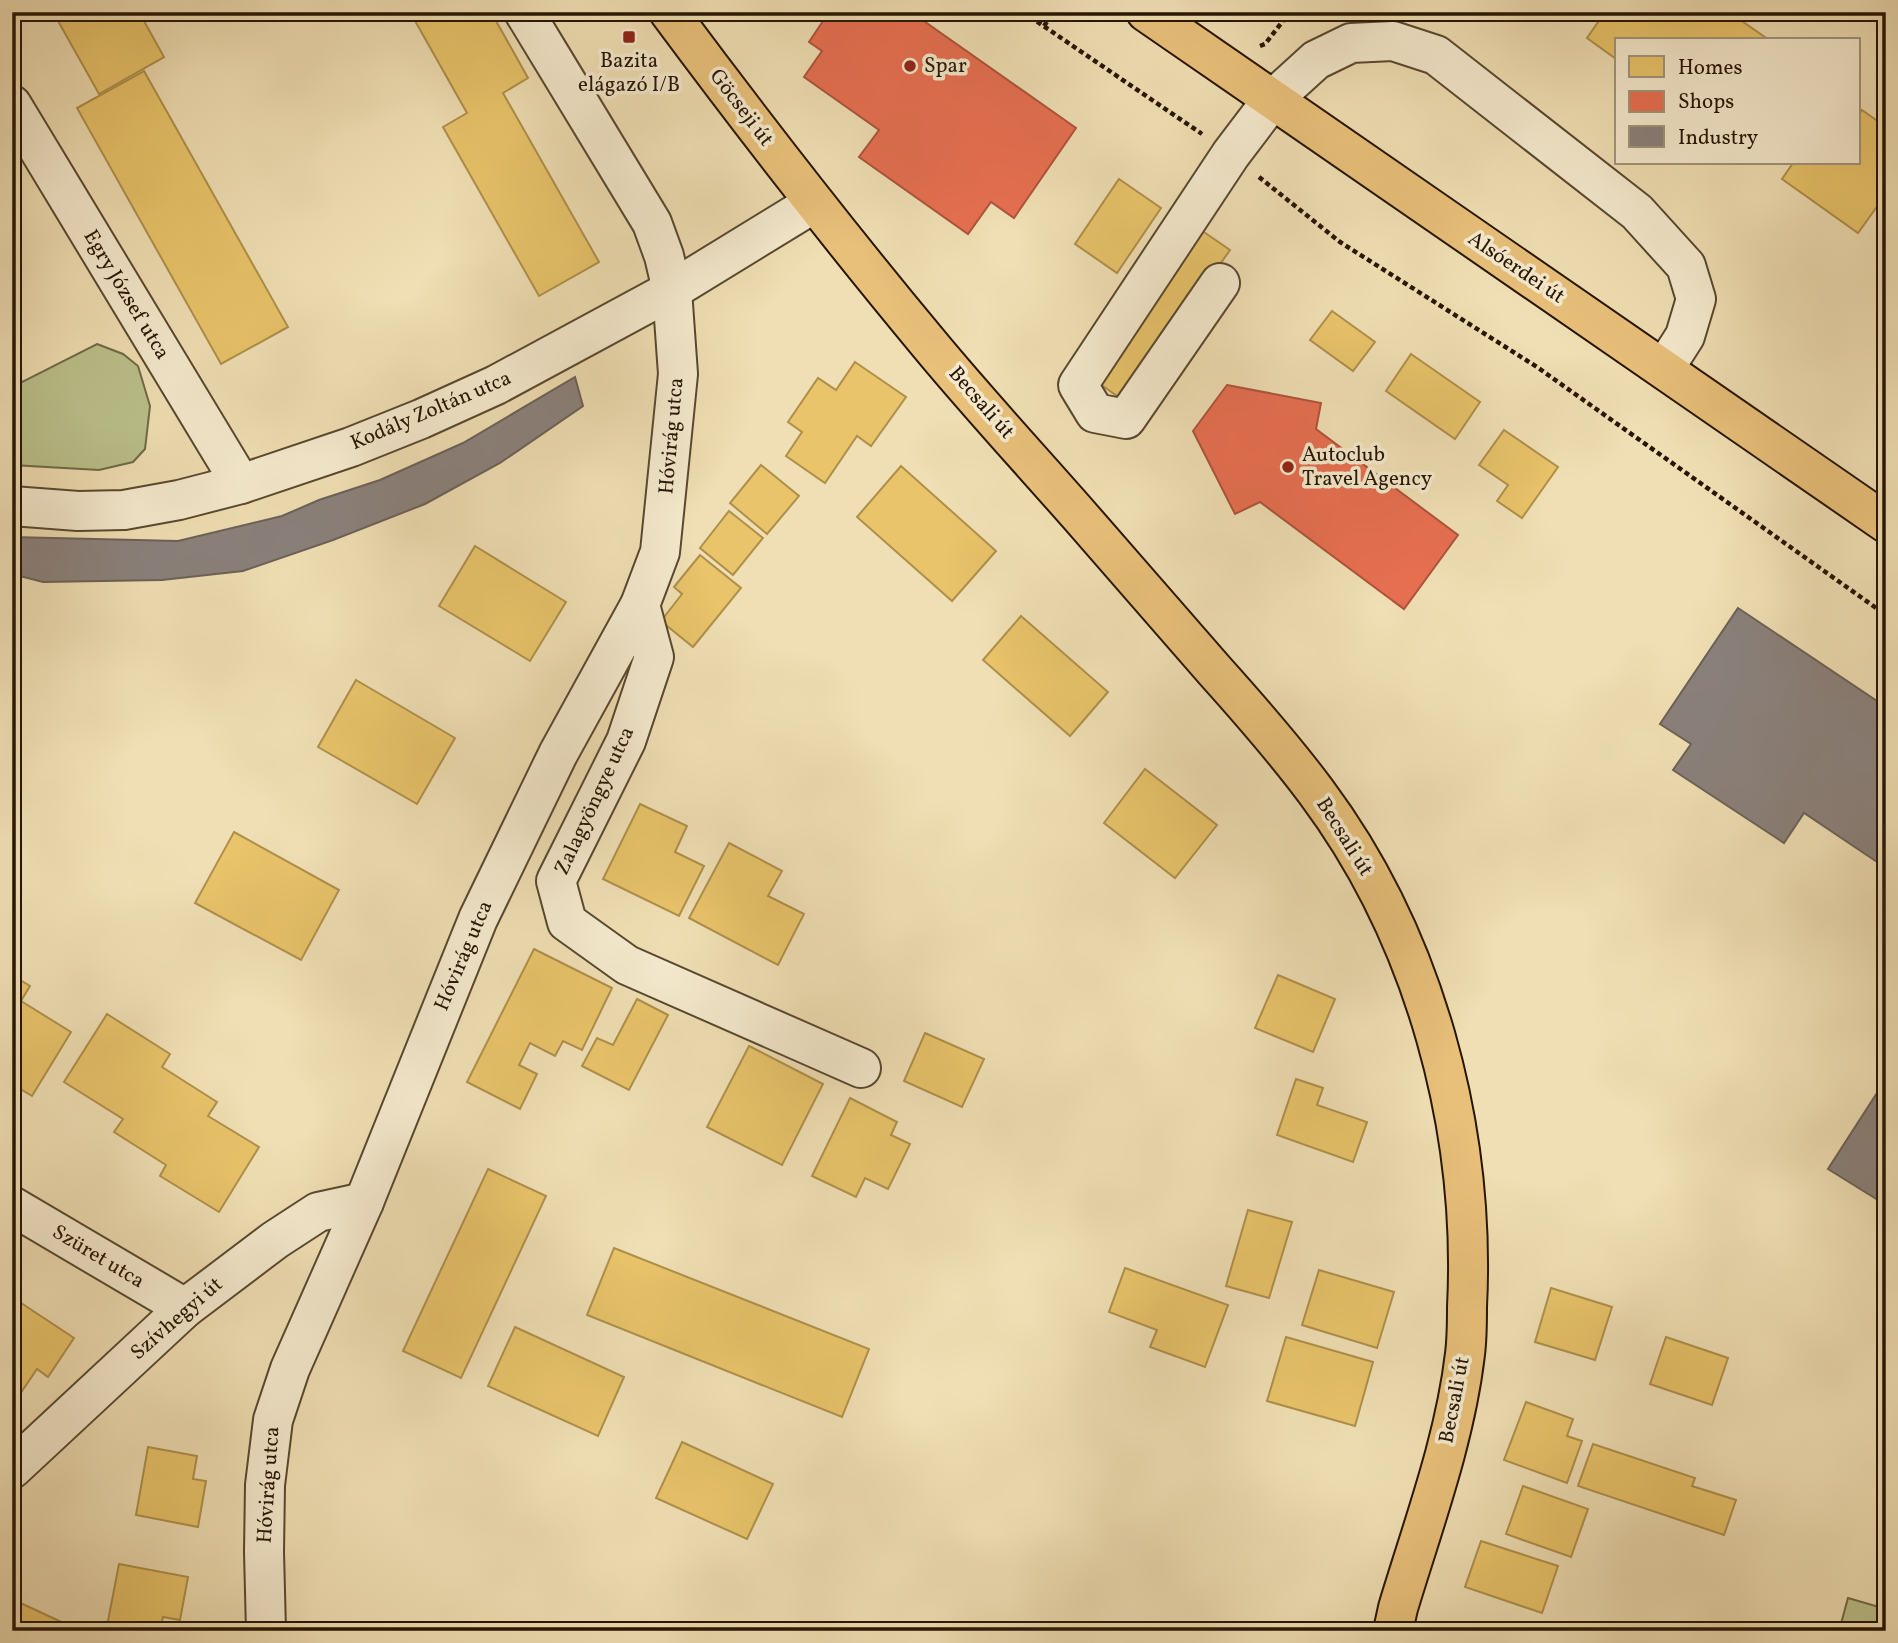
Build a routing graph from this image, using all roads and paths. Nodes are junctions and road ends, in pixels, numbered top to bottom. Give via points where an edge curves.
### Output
1 (524, 12) edge
2 (669, 12) edge
3 (1023, 12) edge
4 (1054, 12) edge
5 (1146, 12) edge
6 (1290, 12) edge
7 (1044, 26) junction
8 (1265, 44) dead end
9 (1272, 100) junction
10 (12, 106) edge
11 (1231, 154) junction
12 (814, 203) junction
13 (1220, 283) dead end
14 (672, 290) junction
15 (1664, 369) junction
16 (240, 484) junction
17 (12, 506) edge
18 (1886, 523) edge
19 (640, 605) junction
20 (1886, 615) edge
21 (861, 1069) dead end
22 (364, 1202) junction
23 (12, 1206) edge
24 (185, 1308) junction
25 (12, 1469) edge
26 (266, 1631) edge
27 (1393, 1631) edge

1 - 14 street, Hóvirág utca via 652,223
2 - 12 main road, Göcseji út
3 - 7 path
4 - 7 path
5 - 9 main road, Alsóerdei út
6 - 8 path
7 - 11 path
9 - 11 street
9 - 15 main road, Alsóerdei út
9 - 15 street via 1316,60 1351,43 1392,41 1436,55 1637,212 1686,266 1696,299 1685,336
10 - 16 street, Egry József utca
11 - 13 street via 1078,385 1095,413 1126,419
11 - 20 path via 1340,242 1537,367
12 - 14 street, Kodály Zoltán utca
12 - 27 main road, Becsali út via 941,358 1293,762 1352,845 1394,923 1426,1006 1453,1108 1465,1179 1469,1262 1465,1353 1456,1408
14 - 16 street, Kodály Zoltán utca via 434,414
14 - 19 street, Hóvirág utca via 678,374 666,500 660,552
15 - 18 main road, Alsóerdei út
16 - 17 street, Kodály Zoltán utca via 124,510
19 - 21 street, Zalagyöngye utca via 654,657 626,741 556,881 567,922 627,965
19 - 22 street, Hóvirág utca via 558,754 478,919
22 - 24 street, Szívhegyi út via 318,1212
22 - 26 street, Hóvirág utca via 290,1369 273,1420 265,1485
23 - 24 street, Szüret utca
24 - 25 street, Szívhegyi út

